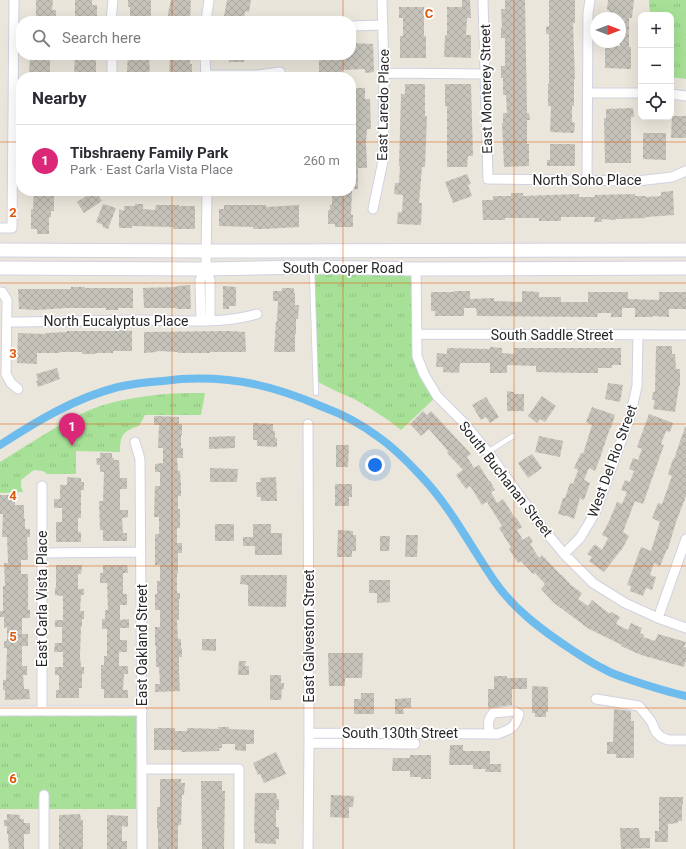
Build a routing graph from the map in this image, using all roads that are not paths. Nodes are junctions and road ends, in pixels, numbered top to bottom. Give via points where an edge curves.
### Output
1 (14, 0) edge
2 (113, 0) edge
3 (209, 0) edge
4 (382, 0) edge
5 (483, 0) edge
6 (590, 0) edge
7 (112, 16) edge
8 (207, 16) edge
9 (383, 25) junction
10 (356, 26) edge
11 (112, 60) edge
12 (205, 60) edge
13 (112, 72) edge
14 (206, 72) edge
15 (384, 73) junction
16 (486, 74) junction
17 (588, 92) junction
18 (638, 92) edge
19 (674, 94) edge
20 (686, 96) edge
21 (686, 171) edge
22 (488, 179) joint
23 (587, 181) junction
24 (207, 196) edge
25 (373, 209) dead end
26 (0, 228) edge
27 (0, 250) edge
28 (686, 250) edge
29 (206, 251) junction
30 (417, 251) junction
31 (312, 267) junction
32 (0, 268) edge
33 (206, 268) junction
34 (686, 268) edge
35 (416, 269) junction
36 (0, 292) edge
37 (257, 314) dead end
38 (206, 321) junction
39 (7, 322) junction
40 (417, 334) junction
41 (686, 334) edge
42 (638, 335) junction
43 (18, 389) dead end
44 (316, 393) dead end
45 (308, 424) dead end
46 (513, 436) dead end
47 (135, 442) dead end
48 (488, 452) junction
49 (42, 486) dead end
50 (686, 539) edge
51 (141, 552) junction
52 (42, 553) junction
53 (564, 554) junction
54 (658, 618) junction
55 (686, 628) edge
56 (596, 698) dead end
57 (0, 711) edge
58 (42, 711) junction
59 (142, 711) junction
60 (309, 733) junction
61 (490, 734) dead end
62 (686, 740) edge
63 (310, 743) junction
64 (416, 744) dead end
65 (142, 769) junction
66 (44, 795) dead end
67 (44, 849) edge
68 (142, 849) edge
69 (239, 849) edge
70 (308, 849) edge

1 - 26 street via 12,228
2 - 7 street
3 - 8 street
4 - 9 street, East Laredo Place
5 - 16 street, East Monterey Street
6 - 17 street
9 - 10 street
9 - 15 street, East Laredo Place
11 - 13 street
12 - 14 street
15 - 16 street
15 - 25 street, East Laredo Place via 383,161
16 - 22 street, East Monterey Street
17 - 18 street
17 - 23 street
19 - 20 street
21 - 23 street, North Soho Place via 672,177 637,181
22 - 23 street, North Soho Place
24 - 29 street
27 - 29 main road, South Cooper Road
28 - 30 main road, South Cooper Road
29 - 30 main road, South Cooper Road
29 - 33 street
30 - 35 main road
31 - 33 main road, South Cooper Road
31 - 35 main road, South Cooper Road
31 - 44 lane
32 - 33 main road, South Cooper Road
33 - 38 street via 200,280 206,298
34 - 35 main road, South Cooper Road
35 - 40 street, South Buchanan Street
36 - 39 street via 7,300
37 - 38 street, North Eucalyptus Place via 221,321
38 - 39 street, North Eucalyptus Place
39 - 43 street via 6,374
40 - 42 street, South Saddle Street
40 - 48 street, South Buchanan Street via 417,356 437,396
41 - 42 street, South Saddle Street
42 - 53 street, West Del Rio Street via 637,386 630,417 595,513 580,538
45 - 60 street, East Galveston Street
46 - 48 lane
47 - 51 street, East Oakland Street via 140,459
48 - 53 street, South Buchanan Street
49 - 52 street, East Carla Vista Place
50 - 54 street
51 - 52 street
51 - 59 street, East Oakland Street
52 - 58 street, East Carla Vista Place
53 - 54 street, South Buchanan Street via 593,583 625,603
54 - 55 street, South Buchanan Street
56 - 62 street via 639,706 661,737 668,740
57 - 58 street
58 - 59 street
59 - 65 street, East Oakland Street
60 - 61 street, South 130th Street
60 - 63 street, East Galveston Street
63 - 64 street
63 - 70 street, East Galveston Street
65 - 68 street, East Oakland Street
65 - 69 street via 239,770
66 - 67 street

